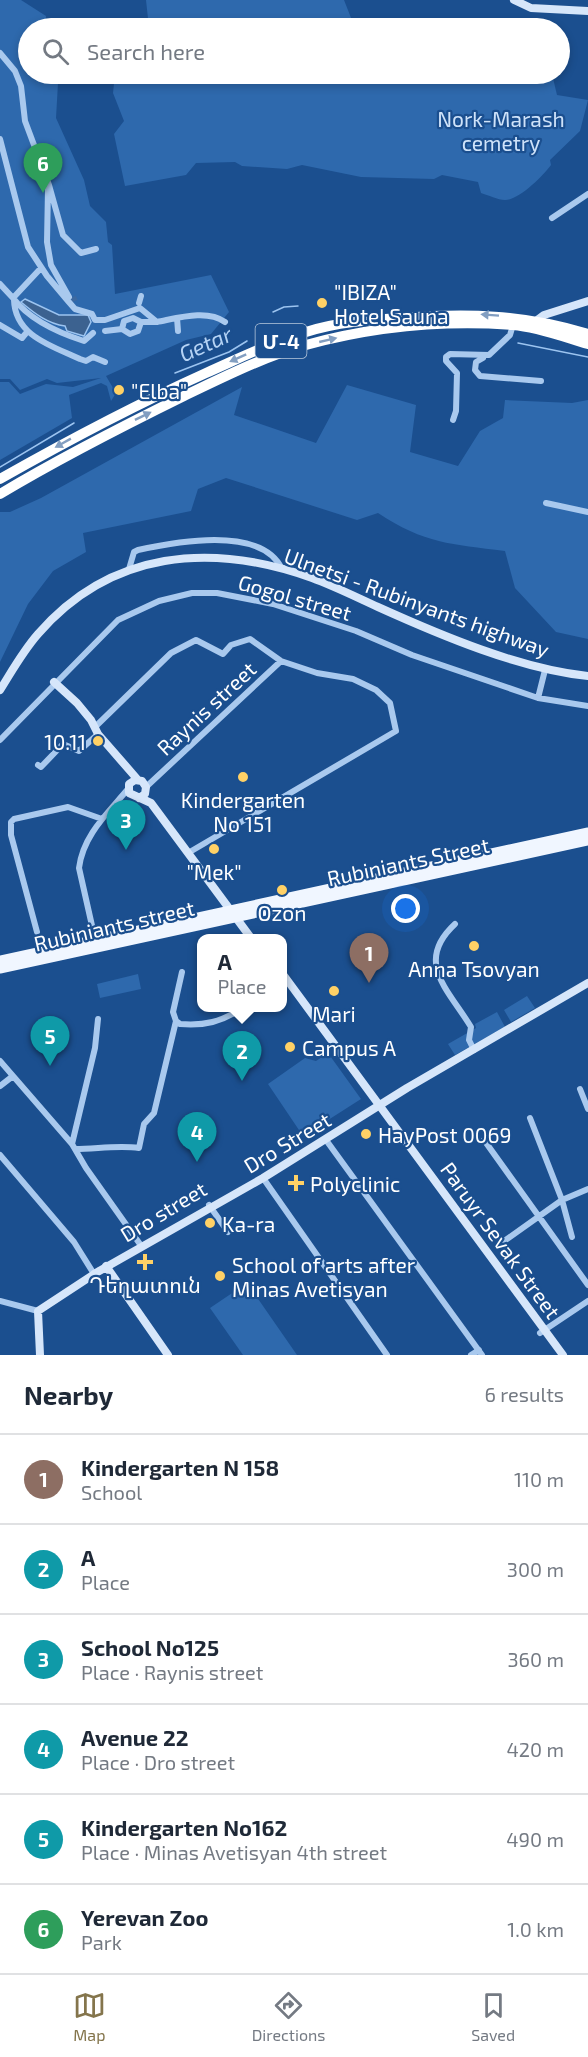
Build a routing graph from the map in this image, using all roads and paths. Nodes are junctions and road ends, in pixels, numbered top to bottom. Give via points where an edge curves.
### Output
1 (514, 0) edge
2 (572, 0) edge
3 (572, 10) junction
4 (588, 11) edge
5 (0, 53) edge
6 (18, 79) edge
7 (20, 84) edge
8 (0, 139) edge
9 (2, 166) edge
10 (49, 185) junction
11 (588, 194) edge
12 (552, 218) dead end
13 (96, 249) dead end
14 (41, 268) junction
15 (47, 276) junction
16 (0, 284) edge
17 (13, 298) junction
18 (588, 301) edge
19 (125, 310) junction
20 (177, 318) junction
21 (101, 320) junction
22 (129, 320) junction
23 (536, 321) junction
24 (141, 322) junction
25 (157, 322) junction
26 (225, 322) dead end
27 (0, 325) edge
28 (513, 326) junction
29 (122, 329) junction
30 (178, 331) dead end
31 (27, 332) junction
32 (97, 333) junction
33 (588, 334) edge
34 (588, 344) edge
35 (483, 357) junction
36 (105, 362) dead end
37 (541, 381) dead end
38 (453, 420) dead end
39 (0, 479) edge
40 (0, 494) edge
41 (546, 503) dead end
42 (588, 512) edge
43 (282, 568) junction
44 (129, 569) junction
45 (281, 660) junction
46 (545, 670) junction
47 (588, 676) edge
48 (54, 682) junction
49 (0, 690) edge
50 (538, 698) junction
51 (588, 706) edge
52 (97, 731) junction
53 (0, 740) edge
54 (38, 765) dead end
55 (138, 786) junction
56 (102, 819) junction
57 (588, 832) edge
58 (588, 841) edge
59 (190, 852) junction
60 (236, 913) junction
61 (455, 924) dead end
62 (38, 932) dead end
63 (248, 934) edge
64 (253, 934) edge
65 (95, 939) junction
66 (0, 960) edge
67 (0, 969) edge
68 (182, 972) dead end
69 (287, 980) edge
70 (588, 983) edge
71 (287, 988) edge
72 (235, 1012) edge
73 (98, 1019) dead end
74 (176, 1021) junction
75 (474, 1050) junction
76 (0, 1061) edge
77 (13, 1076) junction
78 (0, 1086) edge
79 (580, 1089) dead end
80 (377, 1106) junction
81 (588, 1109) edge
82 (530, 1118) dead end
83 (326, 1140) junction
84 (484, 1140) dead end
85 (73, 1147) junction
86 (0, 1155) edge
87 (263, 1178) junction
88 (588, 1189) edge
89 (562, 1200) junction
90 (210, 1206) junction
91 (539, 1216) junction
92 (228, 1232) dead end
93 (572, 1237) dead end
94 (501, 1245) dead end
95 (141, 1246) junction
96 (107, 1267) junction
97 (94, 1274) junction
98 (588, 1285) edge
99 (0, 1301) edge
100 (588, 1301) edge
101 (38, 1311) junction
102 (543, 1331) junction
103 (480, 1352) edge
104 (40, 1355) edge
105 (168, 1355) edge
106 (387, 1355) edge
107 (471, 1355) edge
108 (556, 1355) edge
109 (563, 1355) edge

1 - 3 street via 531,8
2 - 3 street
3 - 4 street
5 - 6 street
7 - 10 street via 25,122
8 - 9 street
9 - 14 street via 28,247
10 - 13 street via 63,235 81,253
10 - 15 street via 46,242 51,265 70,296
11 - 12 street
14 - 15 street
14 - 17 street
15 - 21 street via 75,309
16 - 17 street
17 - 31 street via 16,319
17 - 32 street via 33,317 60,332 84,341
18 - 23 street
19 - 21 street
19 - 22 street
19 - 25 street via 140,302
20 - 25 street
20 - 26 street via 213,316
20 - 30 street
21 - 32 street
21 - 32 street
22 - 24 street
22 - 29 street via 124,321
23 - 33 highway, Մ-4
23 -> 39 highway, Մ-4 via 477,314 433,316 343,323 307,332 168,390
24 - 25 street
24 - 29 street via 138,332 130,334
27 - 31 street via 22,338
28 - 34 highway, Մ-4
28 - 35 street via 510,335 489,356
40 -> 28 highway, Մ-4 via 73,450 272,356 385,329 418,325
29 - 32 street
31 - 36 street via 80,359 93,357
35 - 37 street via 476,362 475,370 480,376
35 - 38 street via 446,357 457,373
41 - 42 street
43 - 44 street, Ulnetsi - Rubinyants highway via 191,557
43 - 44 street via 272,555 261,550 215,540 192,540 138,549
43 - 46 street, Ulnetsi - Rubinyants highway via 324,582 417,624
44 - 49 street, Ulnetsi - Rubinyants highway via 92,587 57,615 26,650
45 - 52 street via 250,639 231,645 223,654 196,640 171,653
45 - 55 street, Raynis street via 153,780
45 - 59 street via 317,673 353,679 376,690 390,703 396,731
46 - 47 street, Ulnetsi - Rubinyants highway
46 - 50 street
48 - 50 street, Gogol street via 99,636 133,611 176,595 217,593 273,604 356,631 412,655
48 - 52 street via 77,703
48 - 53 street, Gogol street
50 - 51 street, Gogol street
52 - 54 street via 79,751 63,744 41,767
52 - 55 street
55 - 56 street, Raynis street
55 - 59 street
56 - 62 street via 61,807 11,822 11,835
56 - 65 street via 83,847 79,868
57 - 60 main road, Rubiniants street
58 - 60 main road, Rubiniants Street
59 - 60 street
60 - 63 street
60 - 64 street
60 - 65 main road, Rubiniants Street
60 - 67 main road, Rubiniants street
61 - 75 street via 443,934 434,959 436,973 471,1027 469,1040
65 - 66 main road, Rubiniants Street
68 - 74 street via 173,1012
69 - 80 street, Paruyr Sevak Street
70 - 75 street, Dro Street
71 - 80 street, Paruyr Sevak Street
72 - 74 street via 216,1022 199,1025
73 - 85 street
74 - 85 street via 154,1113 144,1124 139,1148
75 - 80 street, Dro Street
76 - 77 street
77 - 78 street
77 - 85 street
79 - 81 street
80 - 83 street, Dro Street
80 - 90 street, Dro street
80 - 102 street, Paruyr Sevak Street
82 - 89 street
83 - 87 street, Dro Street
83 - 103 street
84 - 91 street
85 - 95 street
86 - 97 street via 74,1242
87 - 90 street, Dro Street
87 - 106 street
88 - 89 street
89 - 91 street
89 - 93 street
90 - 92 street
90 - 95 street, Dro Street
91 - 94 street
91 - 98 street
95 - 96 street, Dro street
96 - 97 street, Dro street
96 - 105 street
97 - 101 street
99 - 101 street
100 - 102 street
101 - 104 street
102 - 108 street, Paruyr Sevak Street
102 - 109 street, Paruyr Sevak Street
103 - 107 street

